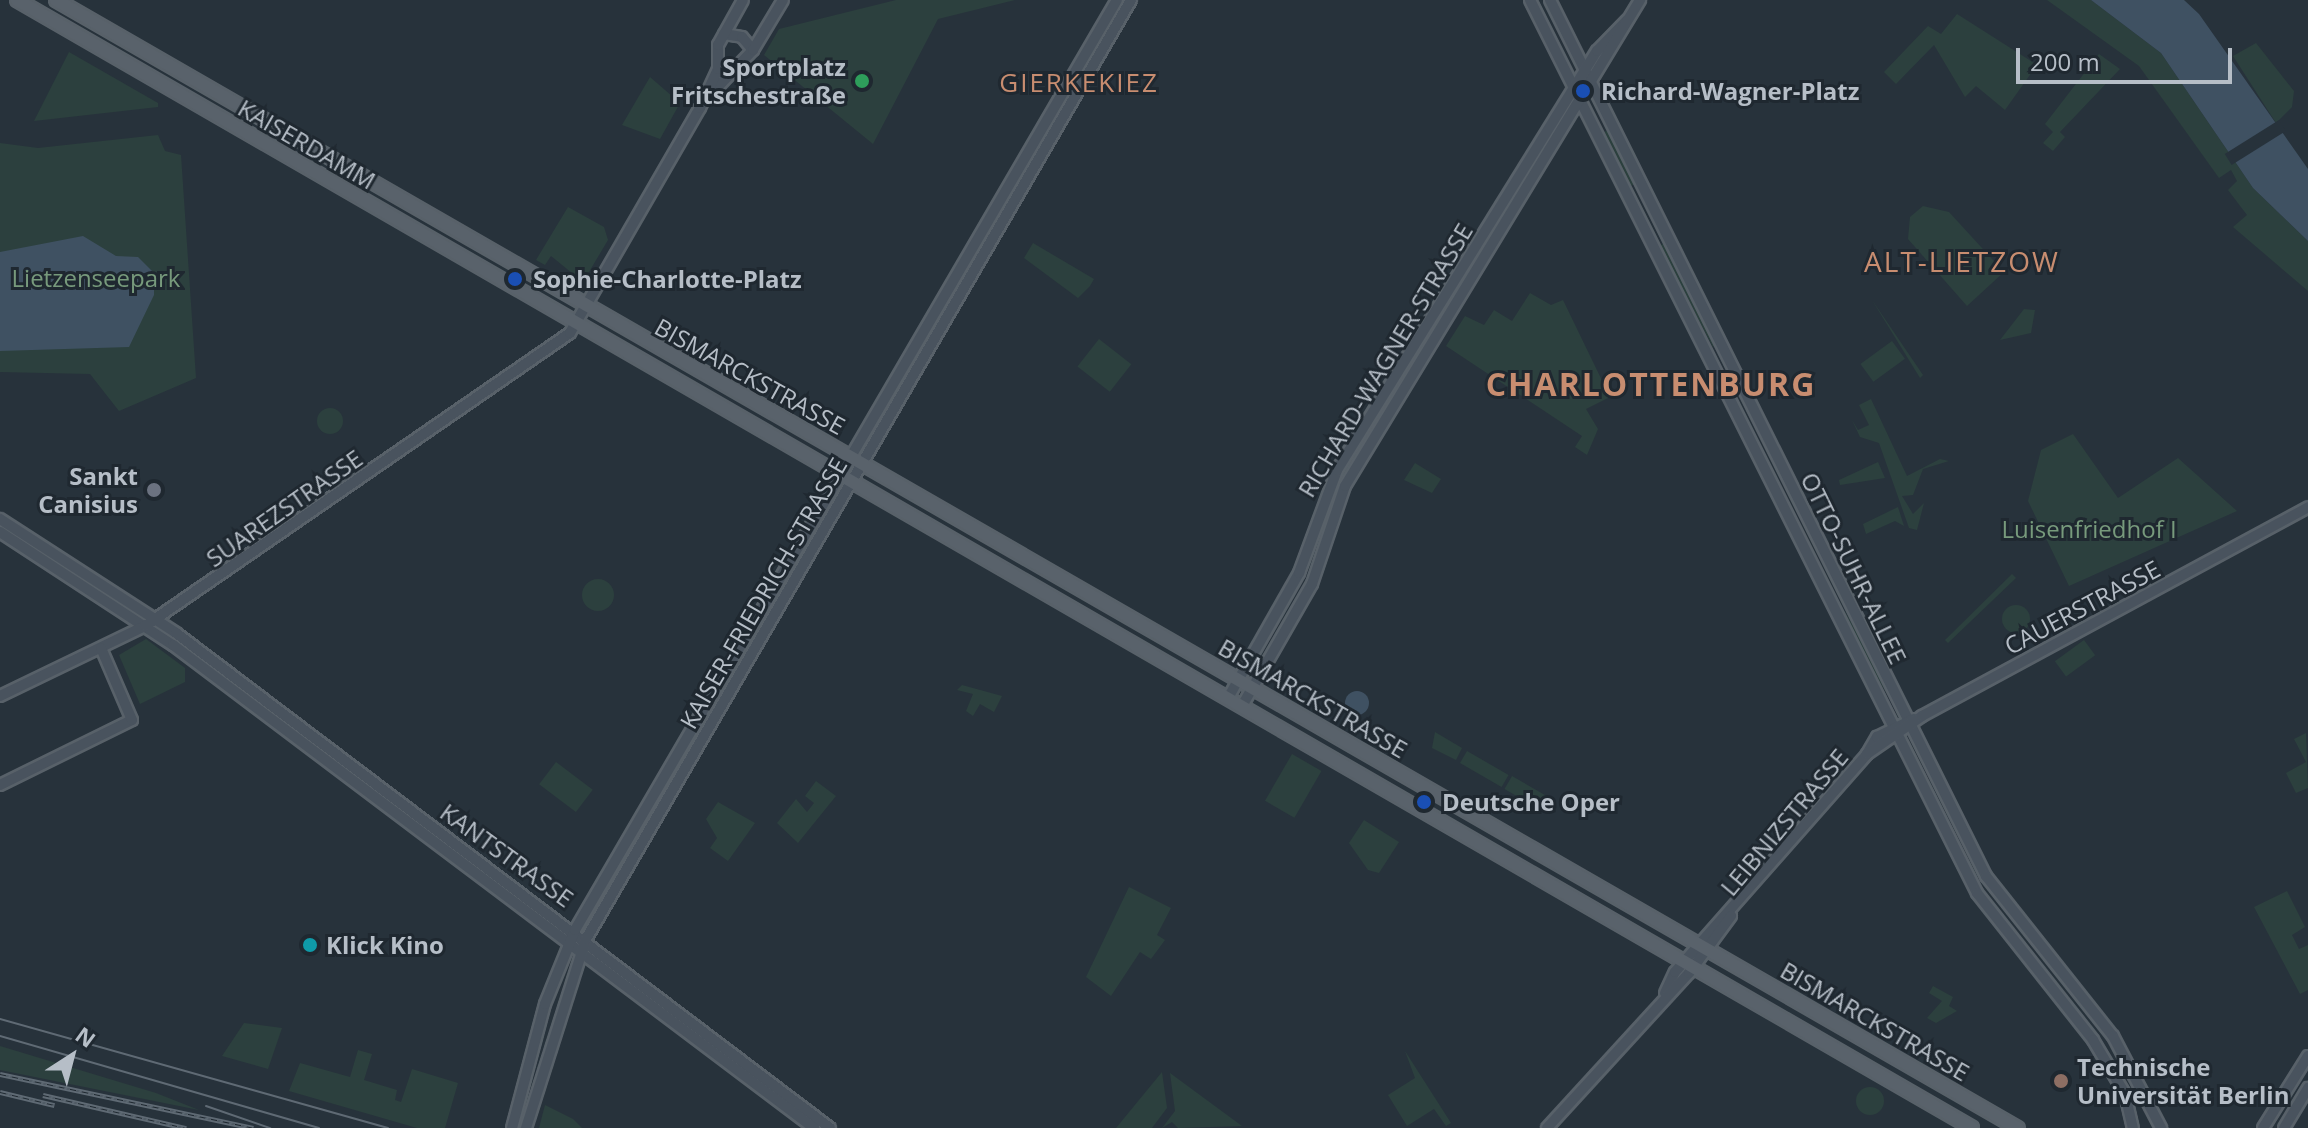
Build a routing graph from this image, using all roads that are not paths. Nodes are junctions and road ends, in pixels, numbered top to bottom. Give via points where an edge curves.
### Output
1 (17, 0) edge
2 (743, 0) edge
3 (783, 0) edge
4 (1117, 0) edge
5 (1131, 0) edge
6 (1530, 0) edge
7 (1550, 0) edge
8 (1640, 0) edge
9 (63, 2) edge
10 (87, 18) junction
11 (1627, 20) junction
12 (57, 23) junction
13 (724, 34) junction
14 (77, 35) junction
15 (753, 50) junction
16 (719, 61) junction
17 (731, 68) junction
18 (1586, 68) junction
19 (1593, 82) junction
20 (1573, 88) junction
21 (1580, 102) junction
22 (700, 108) junction
23 (585, 307) junction
24 (574, 326) junction
25 (856, 461) junction
26 (845, 481) junction
27 (2308, 507) edge
28 (0, 519) edge
29 (0, 532) edge
30 (156, 619) junction
31 (145, 626) junction
32 (101, 648) junction
33 (1240, 682) junction
34 (1252, 688) junction
35 (0, 696) edge
36 (1228, 698) junction
37 (1242, 706) junction
38 (1912, 721) junction
39 (1895, 731) junction
40 (1, 782) edge
41 (575, 930) junction
42 (586, 939) junction
43 (569, 941) junction
44 (1703, 948) junction
45 (581, 950) junction
46 (1690, 963) junction
47 (2308, 1056) edge
48 (2308, 1088) edge
49 (512, 1128) edge
50 (526, 1128) edge
51 (814, 1128) edge
52 (830, 1128) edge
53 (1547, 1128) edge
54 (1972, 1128) edge
55 (2018, 1128) edge
56 (2133, 1128) edge
57 (2161, 1128) edge
58 (2263, 1128) edge
59 (2284, 1128) edge

1 - 12 main road, KAISERDAMM
2 - 13 main road
3 - 15 main road
4 - 25 main road, KAISER-FRIEDRICH-STRASSE
5 - 25 main road, KAISER-FRIEDRICH-STRASSE
6 - 20 main road, OTTO-SUHR-ALLEE
7 - 18 main road, OTTO-SUHR-ALLEE
8 - 11 main road
9 - 10 main road, KAISERDAMM
9 - 12 main road
10 - 14 main road
10 - 23 main road, KAISERDAMM
11 - 18 main road, RICHARD-WAGNER-STRASSE
11 - 19 main road, RICHARD-WAGNER-STRASSE
12 - 14 main road, KAISERDAMM
13 - 15 main road via 737,34
13 - 16 main road
14 - 24 main road, KAISERDAMM
15 - 17 main road
16 - 17 main road
16 - 22 main road
17 - 22 main road
18 - 19 main road, OTTO-SUHR-ALLEE
18 - 20 main road, RICHARD-WAGNER-STRASSE
19 - 21 main road, RICHARD-WAGNER-STRASSE
19 - 38 main road, OTTO-SUHR-ALLEE
20 - 21 main road, OTTO-SUHR-ALLEE
20 - 33 main road, RICHARD-WAGNER-STRASSE via 1322,496 1304,562
21 - 34 main road, RICHARD-WAGNER-STRASSE via 1345,486 1312,584
21 - 39 main road, OTTO-SUHR-ALLEE
22 - 23 main road
23 - 24 main road
23 - 25 main road, BISMARCKSTRASSE
24 - 26 main road, BISMARCKSTRASSE
24 - 30 main road, SUAREZSTRASSE
25 - 26 main road, KAISER-FRIEDRICH-STRASSE
25 - 33 main road, BISMARCKSTRASSE
26 - 36 main road, BISMARCKSTRASSE
26 - 41 main road, KAISER-FRIEDRICH-STRASSE
26 - 42 main road, KAISER-FRIEDRICH-STRASSE
27 - 38 main road, CAUERSTRASSE
28 - 30 main road, KANTSTRASSE
29 - 31 main road, KANTSTRASSE
30 - 31 main road, SUAREZSTRASSE
30 - 41 main road, KANTSTRASSE
31 - 32 main road, SUAREZSTRASSE
31 - 43 main road, KANTSTRASSE
32 - 35 main road, SUAREZSTRASSE
32 - 40 main road via 132,720
33 - 34 main road, BISMARCKSTRASSE
33 - 36 main road, RICHARD-WAGNER-STRASSE
34 - 37 main road, RICHARD-WAGNER-STRASSE
34 - 44 main road, BISMARCKSTRASSE
36 - 37 main road, BISMARCKSTRASSE
37 - 46 main road, BISMARCKSTRASSE
38 - 39 main road, LEIBNIZSTRASSE
38 - 57 main road, OTTO-SUHR-ALLEE via 1996,892 2113,1036
39 - 44 main road, LEIBNIZSTRASSE via 1867,754
39 - 56 main road, OTTO-SUHR-ALLEE via 1977,893 2093,1040 2125,1094
41 - 42 main road, KANTSTRASSE
41 - 43 main road, KAISER-FRIEDRICH-STRASSE
42 - 45 main road, KAISER-FRIEDRICH-STRASSE
42 - 52 main road, KANTSTRASSE
43 - 45 main road, KANTSTRASSE
43 - 49 main road, KAISER-FRIEDRICH-STRASSE
44 - 46 main road, LEIBNIZSTRASSE
44 - 55 main road, BISMARCKSTRASSE
45 - 50 main road, KAISER-FRIEDRICH-STRASSE
45 - 51 main road, KANTSTRASSE
46 - 53 main road, LEIBNIZSTRASSE
46 - 54 main road, BISMARCKSTRASSE
47 - 58 main road
48 - 59 main road

